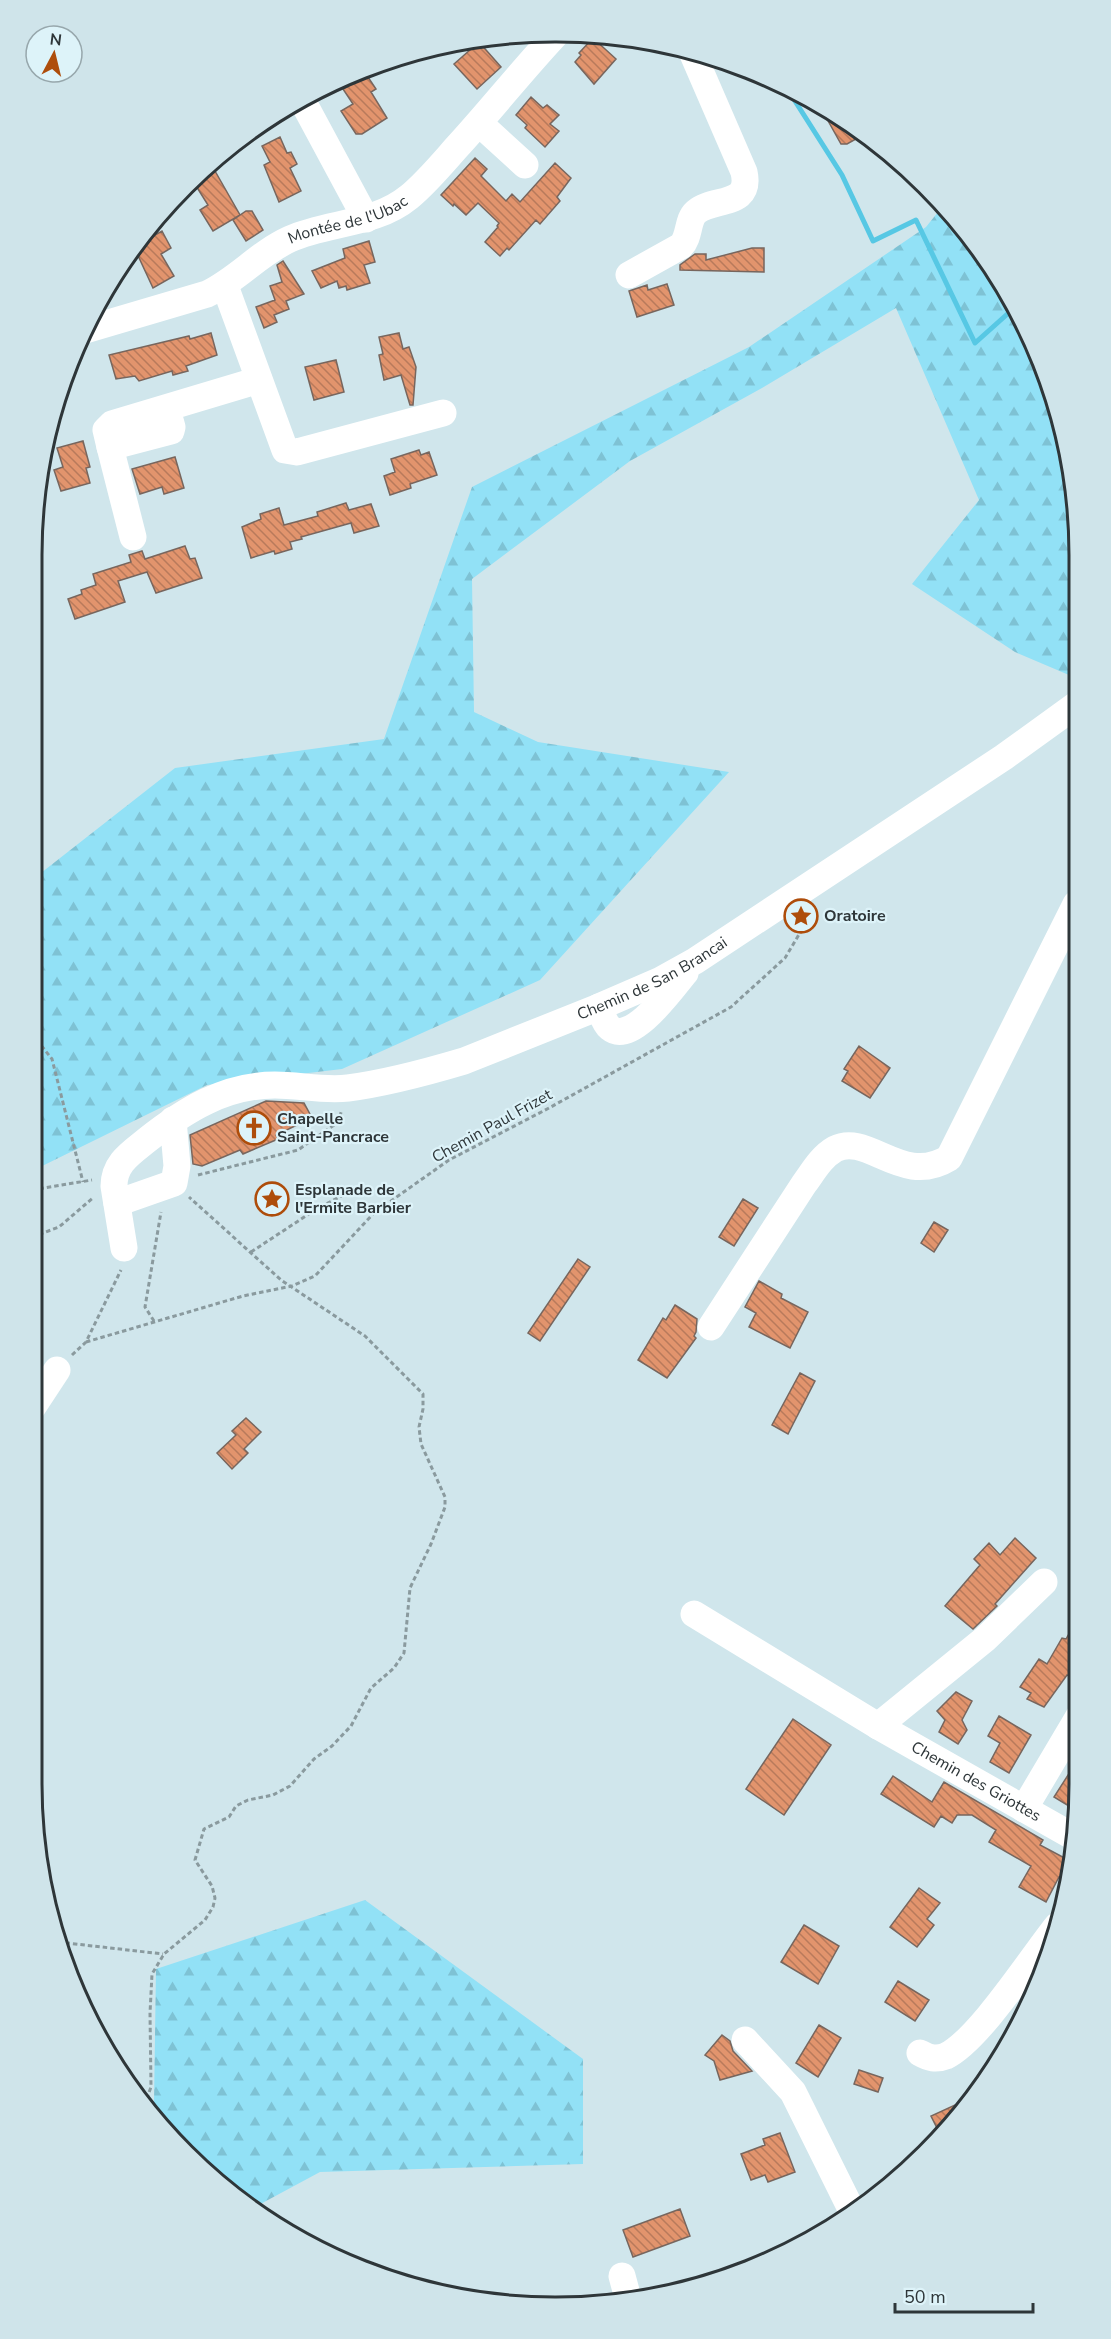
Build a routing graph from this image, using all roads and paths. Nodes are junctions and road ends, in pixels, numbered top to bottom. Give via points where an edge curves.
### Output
1 (541, 42) edge
2 (696, 61) edge
3 (306, 107) edge
4 (479, 123) junction
5 (525, 165) dead end
6 (366, 219) junction
7 (629, 275) dead end
8 (225, 286) junction
9 (97, 324) edge
10 (258, 380) junction
11 (444, 413) dead end
12 (133, 537) dead end
13 (1069, 710) edge
14 (814, 909) dead end
15 (1069, 918) edge
16 (42, 1046) edge
17 (349, 1088) junction
18 (173, 1120) junction
19 (114, 1177) junction
20 (83, 1182) junction
21 (170, 1185) junction
22 (358, 1187) dead end
23 (42, 1188) edge
24 (117, 1203) junction
25 (42, 1233) edge
26 (124, 1248) joint
27 (251, 1252) junction
28 (292, 1286) junction
29 (154, 1321) junction
30 (711, 1327) dead end
31 (86, 1342) junction
32 (57, 1370) joint
33 (42, 1393) edge
34 (1044, 1582) dead end
35 (694, 1614) dead end
36 (878, 1726) junction
37 (1069, 1733) edge
38 (1024, 1809) junction
39 (1067, 1833) edge
40 (67, 1943) edge
41 (1044, 1944) edge
42 (164, 1954) junction
43 (745, 2040) dead end
44 (920, 2053) dead end
45 (148, 2096) edge
46 (849, 2204) edge

1 - 4 street, Montée de l'Ubac
2 - 7 street via 746,184 736,197 699,209 681,246
3 - 6 street
4 - 5 street
4 - 6 street, Montée de l'Ubac via 408,198
6 - 8 street, Montée de l'Ubac via 309,232 278,245
8 - 9 street, Montée de l'Ubac via 186,301
8 - 10 street
10 - 11 street via 282,447 289,452
10 - 12 street via 166,409 171,430 110,447
13 - 17 street, Chemin de San Brancai via 695,961 632,1029 612,1029 599,1007 464,1061
14 - 28 path, Chemin Paul Frizet via 785,958 731,1007 449,1160 374,1213 315,1276
15 - 30 street via 949,1158 932,1167 911,1166 860,1147 835,1149 804,1184
16 - 20 path via 52,1059
17 - 18 street, Chemin de San Brancai via 250,1087 223,1093
17 - 21 path via 337,1123 298,1150
18 - 19 street, Chemin de San Brancai via 123,1159
18 - 21 street via 177,1166
19 - 20 path
19 - 24 street
19 - 25 path via 59,1227
20 - 23 path
21 - 24 street
21 - 27 path
21 - 29 path via 145,1307
22 - 27 path
24 - 26 street
26 - 31 path via 118,1279
27 - 28 path
28 - 29 path, Chemin Paul Frizet
28 - 42 path via 365,1336 423,1394 421,1444 445,1497 445,1507 410,1588 404,1653 394,1668 371,1688 351,1726 290,1786 273,1795 248,1800 236,1806 229,1817 204,1829 195,1860 213,1886 213,1907 205,1920
29 - 31 path, Chemin Paul Frizet
31 - 32 path
32 - 33 street
34 - 36 street via 985,1639
35 - 36 street, Chemin des Griottes
36 - 38 street, Chemin des Griottes
37 - 38 street
38 - 39 street, Chemin des Griottes
40 - 42 path
41 - 44 street via 993,2010 957,2048 934,2059
42 - 45 path via 152,1974
43 - 46 street via 793,2092

